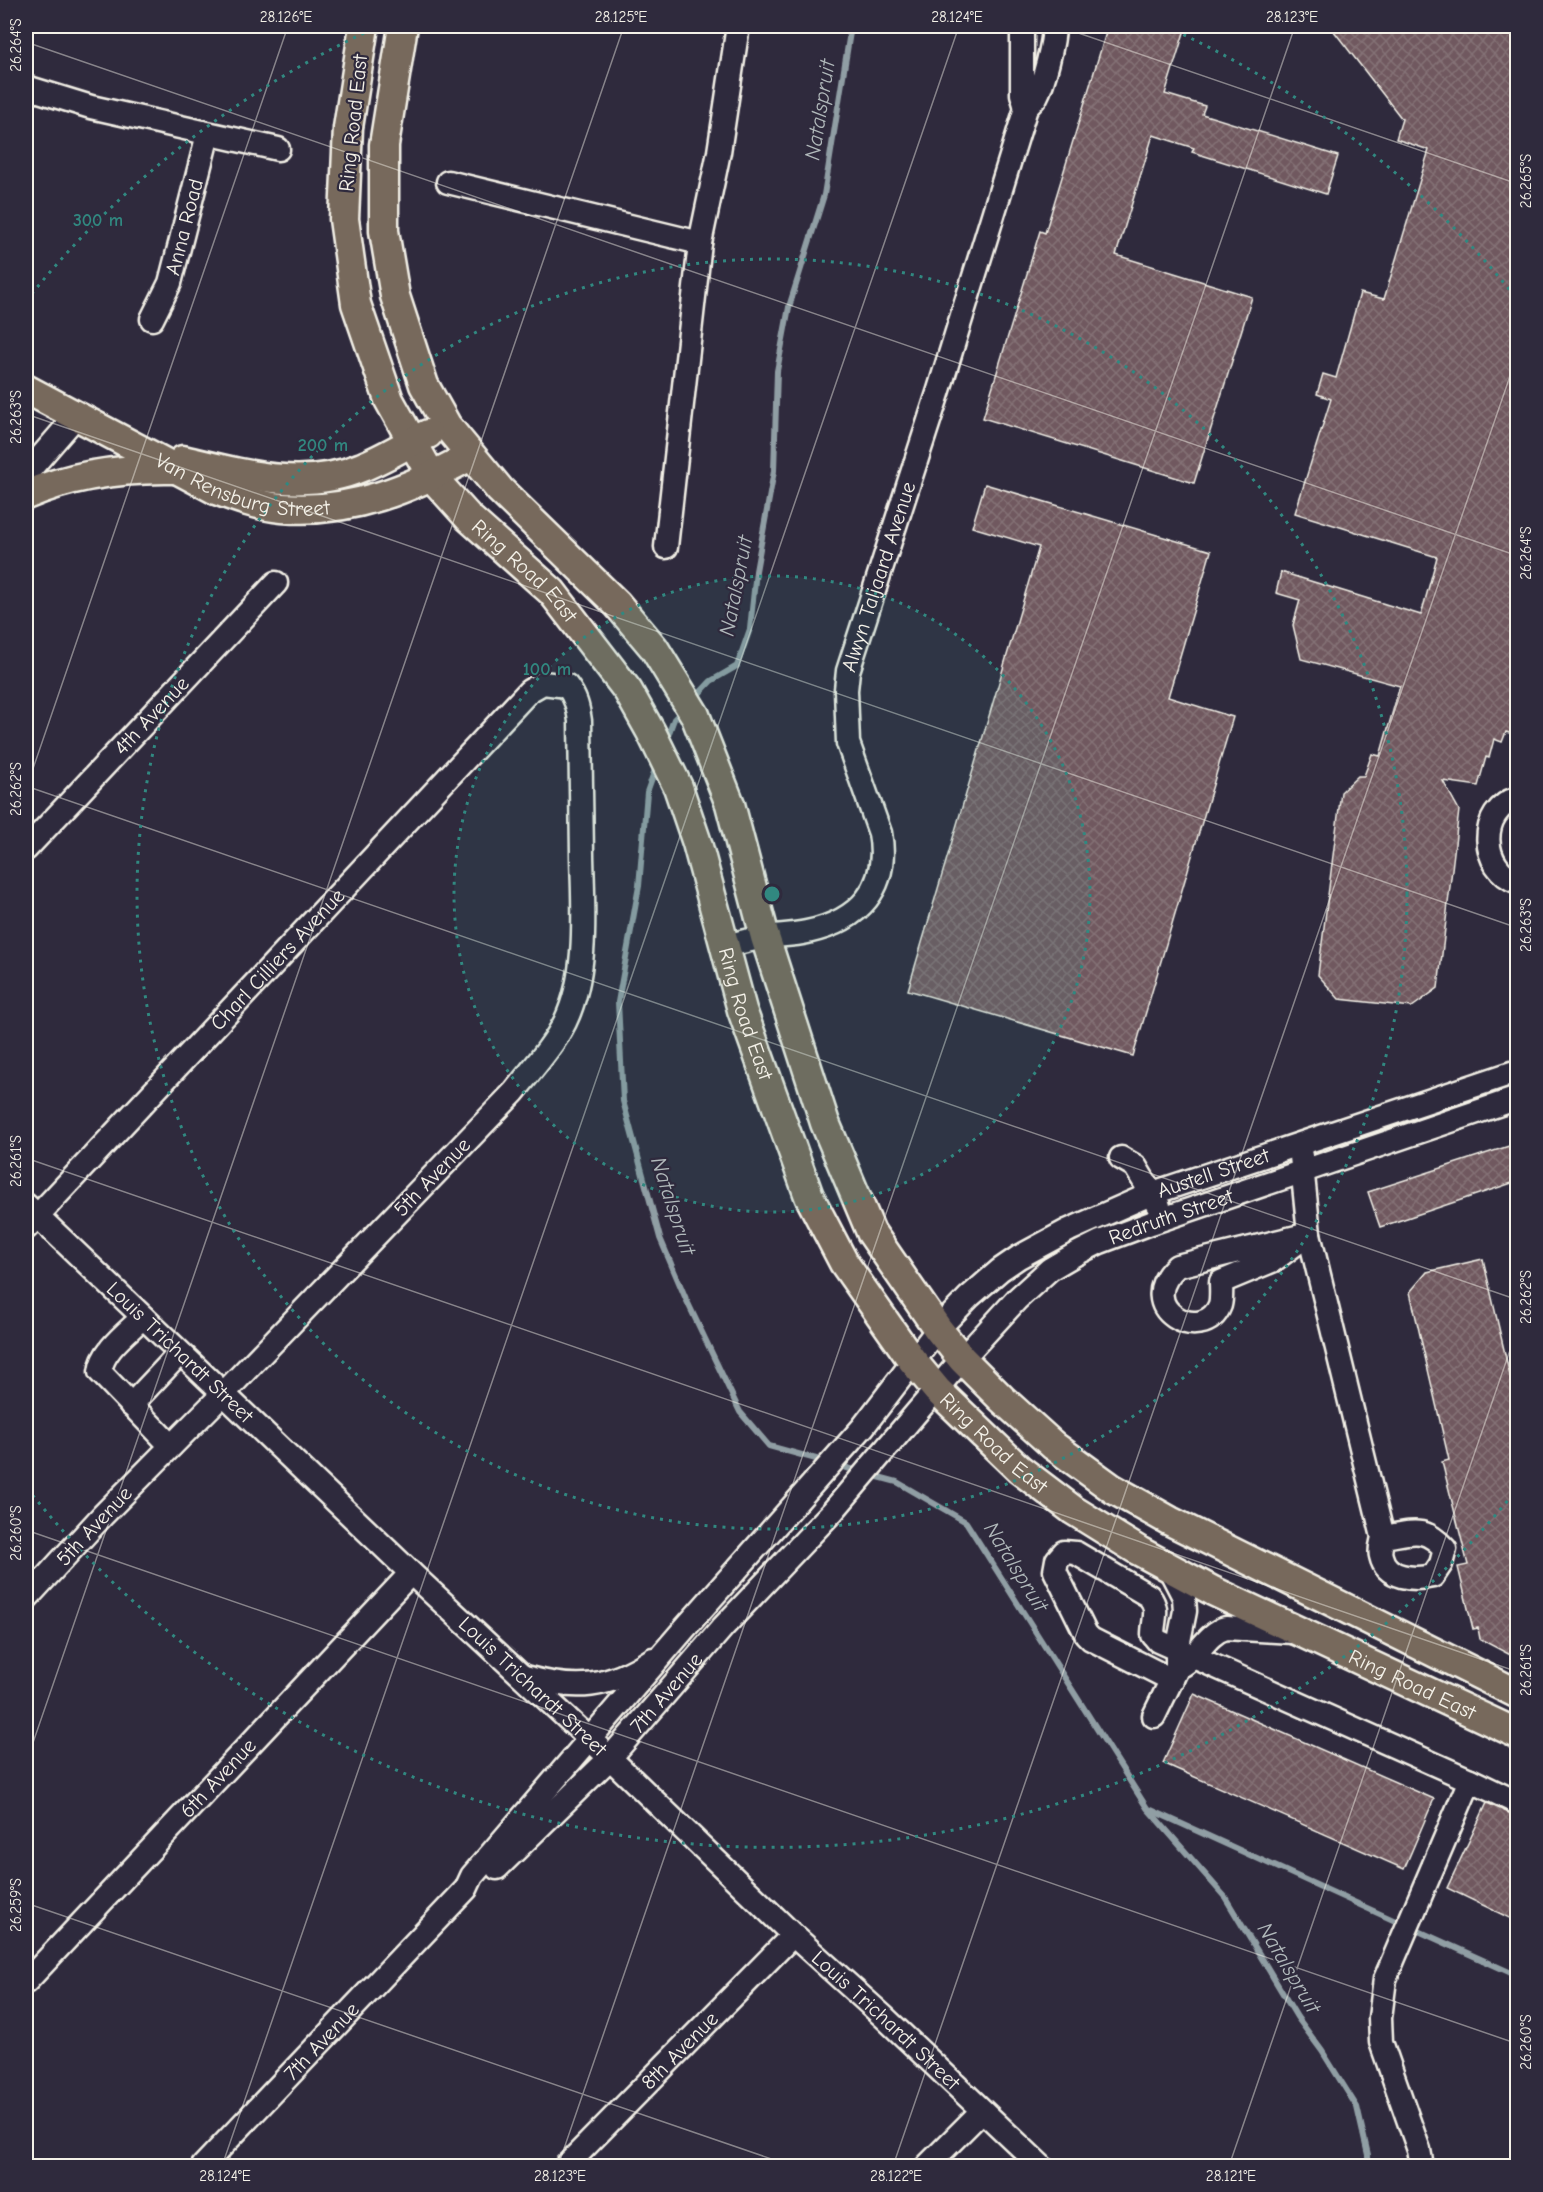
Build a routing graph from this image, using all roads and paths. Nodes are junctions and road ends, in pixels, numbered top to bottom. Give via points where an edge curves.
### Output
1 (364, 26) edge
2 (403, 26) edge
3 (738, 26) edge
4 (1054, 26) edge
5 (1025, 30) edge
6 (26, 87) edge
7 (1026, 108) junction
8 (208, 134) junction
9 (278, 148) dead end
10 (448, 182) dead end
11 (700, 243) junction
12 (152, 320) dead end
13 (26, 389) edge
14 (77, 415) junction
15 (447, 426) junction
16 (412, 441) junction
17 (143, 450) junction
18 (470, 456) junction
19 (180, 469) junction
20 (26, 474) edge
21 (432, 477) junction
22 (26, 495) edge
23 (666, 547) dead end
24 (276, 583) dead end
25 (529, 691) joint
26 (1518, 798) edge
27 (26, 849) edge
28 (1518, 882) edge
29 (765, 937) junction
30 (725, 946) junction
31 (1518, 1071) edge
32 (1518, 1098) edge
33 (1299, 1145) junction
34 (1121, 1158) dead end
35 (1304, 1169) junction
36 (1153, 1193) junction
37 (29, 1216) edge
38 (1165, 1218) junction
39 (1309, 1234) junction
40 (143, 1317) junction
41 (938, 1329) junction
42 (180, 1353) junction
43 (962, 1359) junction
44 (912, 1360) junction
45 (937, 1390) junction
46 (223, 1394) junction
47 (131, 1405) junction
48 (863, 1427) joint
49 (888, 1445) joint
50 (171, 1446) junction
51 (1383, 1537) dead end
52 (1169, 1568) junction
53 (411, 1573) junction
54 (26, 1599) edge
55 (1304, 1633) junction
56 (670, 1647) junction
57 (1180, 1665) junction
58 (521, 1675) junction
59 (1518, 1694) edge
60 (1154, 1716) dead end
61 (1518, 1734) edge
62 (591, 1740) junction
63 (610, 1758) junction
64 (1470, 1780) junction
65 (1518, 1803) edge
66 (466, 1889) junction
67 (793, 1935) junction
68 (26, 1982) edge
69 (982, 2111) junction
70 (203, 2166) edge
71 (566, 2166) edge
72 (927, 2166) edge
73 (1041, 2166) edge
74 (1422, 2166) edge

1 - 16 main road, Ring Road East via 348,128 344,219 356,304 389,400
2 - 15 main road, Ring Road East via 384,145 384,231 399,307 424,385
3 - 11 street via 719,152
4 - 7 street, Alwyn Taljaard Avenue via 1036,97
5 - 7 street, Alwyn Taljaard Avenue via 1022,94
6 - 8 street via 91,107
7 - 29 street, Alwyn Taljaard Avenue via 848,670 848,743 880,833 883,848 879,877 870,897 856,912 834,924
8 - 9 street
8 - 12 street, Anna Road via 170,284
10 - 11 street
11 - 23 street
13 - 14 main road, Van Rensburg Street
14 - 17 main road, Van Rensburg Street
14 - 20 street
15 - 16 main road
15 - 18 main road, Ring Road East
16 - 17 main road via 362,468 330,478 285,481
16 - 21 main road, Ring Road East
17 - 19 main road, Van Rensburg Street
18 - 21 main road, Van Rensburg Street
18 - 29 main road, Ring Road East via 617,604 654,648 694,715 730,804
19 - 21 main road, Van Rensburg Street via 216,490 249,502 319,509 366,501
19 - 22 main road via 136,468 92,474
21 - 30 main road, Ring Road East via 469,518 552,592 628,692 678,786
24 - 27 street, 4th Avenue
25 - 37 street, Charl Cilliers Avenue
25 - 46 street, 5th Avenue via 543,683 567,686 578,705 580,722 581,958 566,1020 513,1092
26 - 28 street via 1497,812 1488,829 1488,849 1496,866
29 - 30 street, Alwyn Taljaard Avenue
29 - 41 main road, Ring Road East via 825,1123 871,1232
30 - 44 main road, Ring Road East via 742,1010 809,1196 844,1263
31 - 33 street, Austell Street
32 - 35 street, Redruth Street
33 - 35 street
33 - 36 street, Austell Street
34 - 36 street via 1136,1166
35 - 38 street, Redruth Street
35 - 39 street
36 - 38 street
36 - 41 street, Austell Street via 1087,1221 1019,1257 969,1297
37 - 40 street, Louis Trichardt Street
38 - 43 street, Redruth Street via 1100,1242 1050,1269
39 - 39 street via 1178,1266 1162,1284 1162,1301 1177,1320 1205,1321 1221,1303 1221,1281 1274,1260
39 - 51 street
40 - 42 street, Louis Trichardt Street
40 - 47 street via 109,1352 100,1368 101,1375
41 - 43 main road, Ring Road East
41 - 44 street, Austell Street
42 - 46 street, Louis Trichardt Street
42 - 47 street
43 - 45 street, Redruth Street
43 - 59 main road, Ring Road East via 1054,1446 1113,1489
44 - 45 main road, Ring Road East
44 - 48 street, Austell Street
45 - 49 street, Redruth Street
45 - 52 main road, Ring Road East via 1018,1469 1073,1510
46 - 50 street, 5th Avenue
46 - 53 street, Louis Trichardt Street
47 - 50 street
48 - 56 street, 7th Avenue
49 - 63 street, 7th Avenue
50 - 54 street, 5th Avenue
52 - 55 main road, Ring Road East
52 - 57 street via 1184,1597
53 - 58 street, Louis Trichardt Street
53 - 68 street, 6th Avenue
55 - 57 street via 1217,1630
55 - 61 main road, Ring Road East
56 - 58 street via 644,1665 601,1684 562,1686
56 - 62 street, 7th Avenue
57 - 57 street via 1091,1639 1055,1571 1059,1555 1076,1553 1149,1596 1155,1604 1154,1637
57 - 60 street
57 - 64 street
58 - 62 street, Louis Trichardt Street
62 - 63 street, Louis Trichardt Street
62 - 66 street, 7th Avenue via 472,1876
63 - 66 street, 7th Avenue via 481,1884
63 - 67 street, Louis Trichardt Street
64 - 65 street
64 - 74 street via 1385,1979 1380,2018 1382,2042
66 - 70 street, 7th Avenue
67 - 69 street, Louis Trichardt Street
67 - 71 street, 8th Avenue
69 - 72 street
69 - 73 street, Louis Trichardt Street

